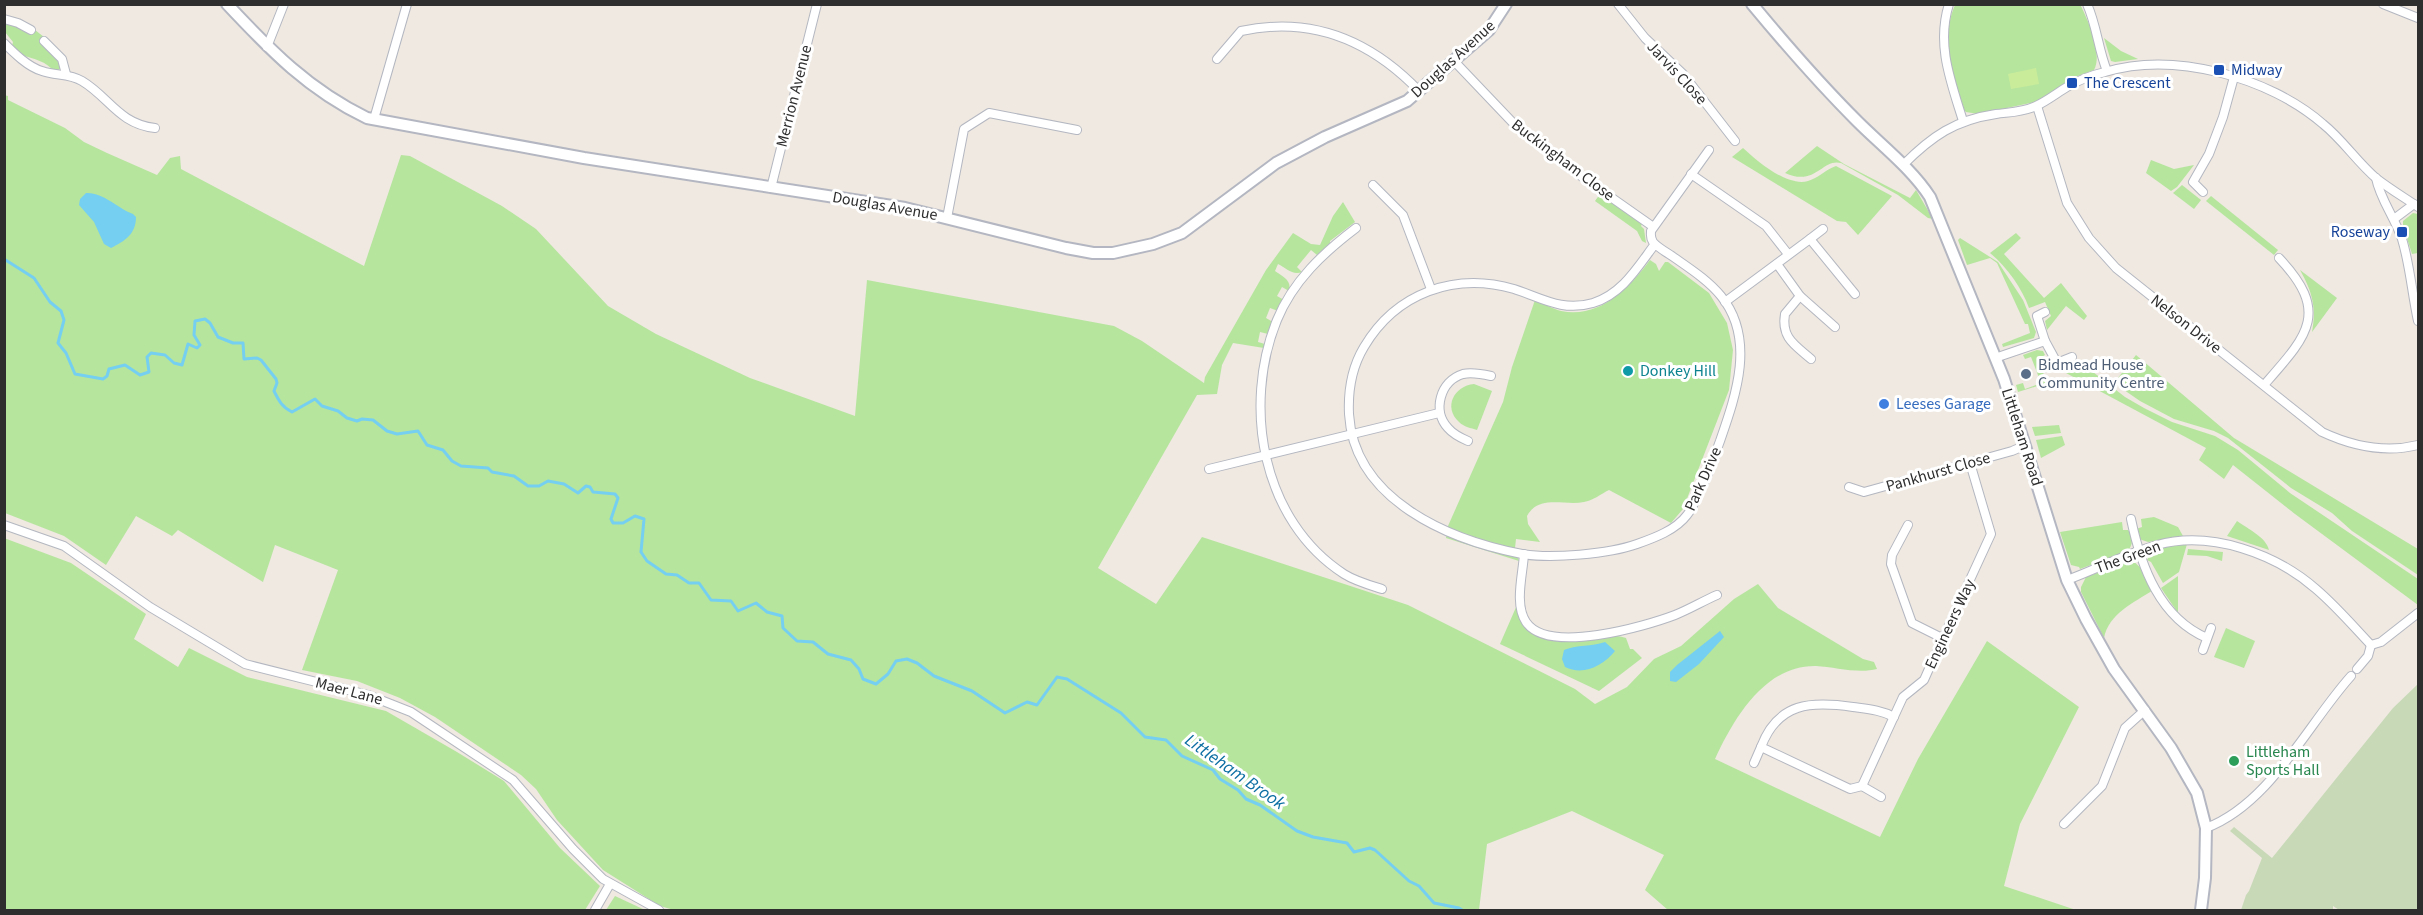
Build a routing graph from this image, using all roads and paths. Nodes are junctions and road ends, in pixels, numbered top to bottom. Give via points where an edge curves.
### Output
1 (227, 4) edge
2 (285, 4) edge
3 (407, 4) edge
4 (817, 4) edge
5 (1506, 4) edge
6 (1618, 4) edge
7 (1752, 4) edge
8 (1949, 4) edge
9 (2086, 4) edge
10 (2383, 4) edge
11 (2418, 18) edge
12 (4, 20) edge
13 (31, 30) dead end
14 (44, 41) dead end
15 (4, 43) edge
16 (267, 47) junction
17 (1217, 59) dead end
18 (1454, 61) junction
19 (2106, 71) junction
20 (66, 74) junction
21 (2234, 77) junction
22 (1419, 91) junction
23 (2037, 106) junction
24 (374, 119) junction
25 (1963, 121) junction
26 (155, 128) dead end
27 (1077, 130) dead end
28 (1735, 141) dead end
29 (1709, 150) dead end
30 (1903, 165) junction
31 (1691, 174) junction
32 (2376, 178) junction
33 (1373, 185) dead end
34 (771, 188) junction
35 (2203, 192) dead end
36 (2416, 205) edge
37 (947, 218) junction
38 (2394, 219) junction
39 (1652, 226) junction
40 (1356, 228) dead end
41 (1823, 229) dead end
42 (1810, 239) junction
43 (1655, 244) junction
44 (1788, 254) junction
45 (2279, 258) dead end
46 (1777, 264) junction
47 (1431, 289) junction
48 (1855, 294) dead end
49 (1800, 296) junction
50 (1725, 302) junction
51 (2045, 312) dead end
52 (2418, 321) edge
53 (1835, 327) dead end
54 (2045, 340) junction
55 (1995, 357) junction
56 (2072, 357) dead end
57 (1811, 359) dead end
58 (2057, 363) junction
59 (2043, 368) dead end
60 (1491, 376) dead end
61 (2264, 385) junction
62 (1439, 413) junction
63 (1351, 434) junction
64 (1468, 441) dead end
65 (2026, 445) junction
66 (2418, 445) edge
67 (1265, 456) junction
68 (1970, 463) junction
69 (1209, 469) dead end
70 (1849, 487) dead end
71 (2131, 519) dead end
72 (4, 525) edge
73 (1908, 525) dead end
74 (2138, 552) junction
75 (1524, 554) junction
76 (2067, 580) junction
77 (1382, 589) dead end
78 (1717, 595) dead end
79 (2418, 613) edge
80 (2211, 628) dead end
81 (1942, 638) junction
82 (2207, 639) junction
83 (2371, 645) junction
84 (2203, 650) dead end
85 (2145, 710) junction
86 (1894, 717) junction
87 (1761, 747) junction
88 (1754, 763) dead end
89 (1862, 786) junction
90 (1881, 798) dead end
91 (2064, 824) dead end
92 (2206, 828) junction
93 (610, 884) junction
94 (595, 910) edge
95 (659, 910) edge
96 (2201, 910) edge

1 - 16 street, Douglas Avenue
2 - 16 street
3 - 24 street
4 - 34 street, Merrion Avenue
5 - 18 street, Douglas Avenue via 1489,30
6 - 28 street, Jarvis Close via 1645,39 1683,74
7 - 30 street, Littleham Road via 1808,69
8 - 25 street via 1943,52
9 - 19 street via 2096,26
10 - 11 street
12 - 13 street
14 - 20 street via 62,59
15 - 20 street via 39,71
16 - 24 street, Douglas Avenue via 312,87 339,105
17 - 22 street via 1241,31 1250,28 1294,27 1332,33 1357,43
18 - 22 street, Douglas Avenue
18 - 39 street, Buckingham Close via 1515,125
19 - 21 street via 2154,64 2205,69
19 - 23 street via 2081,80
20 - 26 street via 89,85 132,123
21 - 32 street via 2310,113
21 - 35 street via 2209,154 2193,182
22 - 37 street, Douglas Avenue via 1407,101 1276,163 1182,232 1133,250 1113,253 1071,249
23 - 25 street
23 - 61 street, Nelson Drive via 2067,203 2089,238 2142,290
24 - 34 street, Douglas Avenue
25 - 30 street via 1938,133
27 - 37 street via 989,113 964,129
29 - 31 street
30 - 55 street, Littleham Road via 1930,197
31 - 39 street
31 - 44 street via 1766,226
32 - 36 street
32 - 38 street
33 - 47 street via 1403,215
34 - 37 street, Douglas Avenue via 850,198
36 - 38 street
38 - 52 street via 2406,255
39 - 43 street
40 - 67 street via 1318,259 1277,319 1265,357 1260,392
41 - 42 street
42 - 44 street
42 - 48 street
43 - 47 street via 1623,286 1593,302 1564,306 1481,283
43 - 50 street, Park Drive via 1713,287
44 - 46 street
45 - 61 street via 2299,280 2306,296 2307,326 2292,353
46 - 49 street
46 - 50 street
47 - 63 street via 1390,314 1359,355 1349,393
49 - 53 street
49 - 57 street via 1785,314 1785,326 1788,339
50 - 75 street, Park Drive via 1739,339 1740,376 1704,483 1687,516 1656,537 1620,549 1583,554
51 - 54 street via 2037,316
54 - 55 street
54 - 58 street
55 - 65 street, Littleham Road
56 - 58 street
58 - 59 street
60 - 62 street via 1475,373 1455,378 1442,393
61 - 66 street, Nelson Drive via 2322,432 2343,442 2381,448
62 - 63 street
62 - 64 street via 1448,428
63 - 67 street
63 - 75 street, Park Drive via 1364,464 1391,498 1444,528
65 - 68 street, Pankhurst Close
65 - 76 street, Littleham Road
67 - 69 street
67 - 77 street via 1278,492 1312,546 1344,574
68 - 70 street, Pankhurst Close via 1864,492
68 - 81 street, Engineers Way via 1990,534
71 - 74 street
72 - 93 street, Maer Lane via 64,546 150,607 245,664 368,694 411,712 513,780 573,849
73 - 81 street via 1891,564 1912,623
74 - 76 street, The Green
74 - 82 street via 2168,610 2191,631
74 - 83 street, The Green via 2158,544 2188,540 2218,542 2257,554 2315,588
75 - 78 street via 1520,607 1532,628 1554,636 1629,630
76 - 85 street, Littleham Road via 2109,660
79 - 83 street via 2381,642
80 - 82 street
81 - 86 street, Engineers Way via 1923,680 1905,694
82 - 84 street
83 - 92 street via 2368,656 2264,788 2225,821
85 - 91 street via 2125,728 2102,786
85 - 92 street, Littleham Road via 2188,775
86 - 87 street via 1824,703 1805,705 1779,720
86 - 89 street, Engineers Way
87 - 88 street
87 - 89 street via 1850,789
89 - 90 street
92 - 96 street, Littleham Road
93 - 94 street
93 - 95 street, Maer Lane

